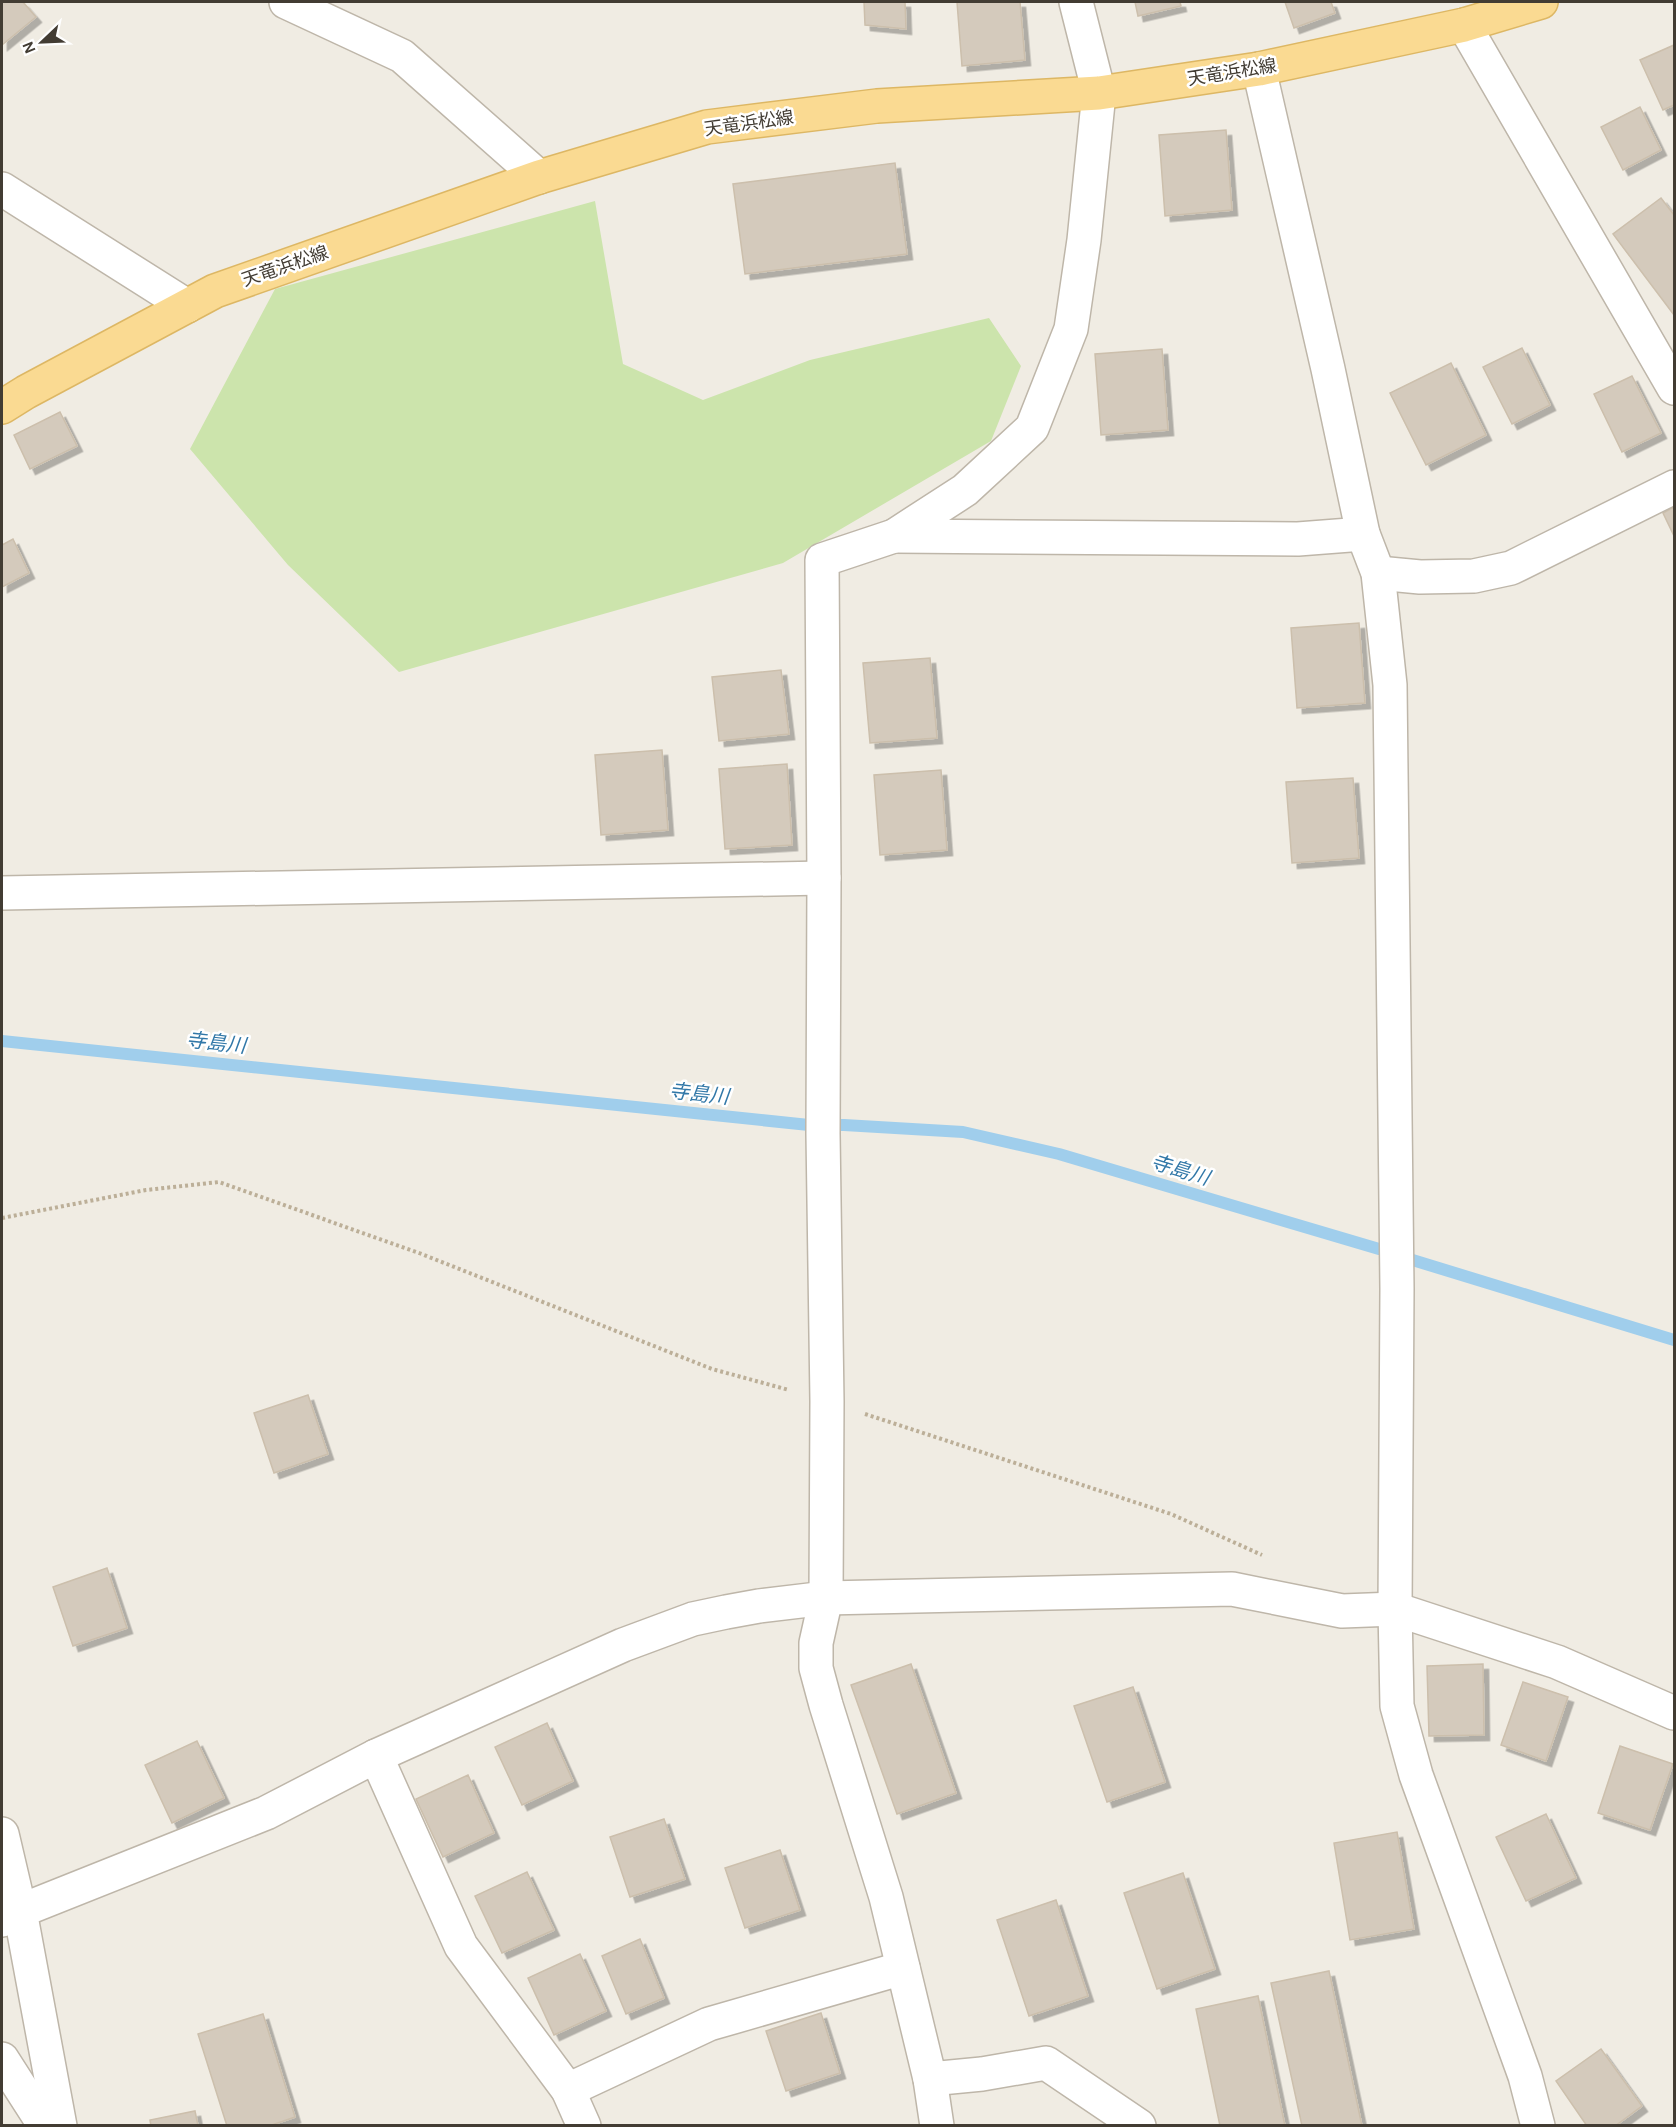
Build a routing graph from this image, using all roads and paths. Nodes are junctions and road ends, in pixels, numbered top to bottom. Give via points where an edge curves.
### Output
1 (286, 2) edge
2 (1076, 2) edge
3 (1541, 2) edge
4 (1464, 25) junction
5 (1259, 69) junction
6 (1099, 93) junction
7 (538, 177) junction
8 (2, 189) edge
9 (187, 306) junction
10 (1674, 388) edge
11 (2, 407) edge
12 (1674, 487) edge
13 (1363, 534) junction
14 (894, 536) junction
15 (1378, 573) junction
16 (824, 878) junction
17 (2, 893) edge
18 (2, 1218) edge
19 (827, 1401) junction
20 (1264, 1556) dead end
21 (826, 1599) junction
22 (1395, 1609) junction
23 (1674, 1713) edge
24 (376, 1756) junction
25 (2, 1834) edge
26 (11, 1916) edge
27 (903, 1968) junction
28 (2, 2059) edge
29 (930, 2079) junction
30 (568, 2090) junction
31 (45, 2126) edge
32 (60, 2126) edge
33 (584, 2126) edge
34 (937, 2126) edge
35 (1139, 2126) edge
36 (1538, 2126) edge

1 - 7 street via 402,56
2 - 6 street
3 - 4 main road, 天竜浜松線
4 - 5 main road, 天竜浜松線
4 - 10 street
5 - 6 main road, 天竜浜松線
5 - 13 street
6 - 7 main road, 天竜浜松線 via 877,106 707,127
6 - 14 street via 1071,328 1032,428 964,490
7 - 9 main road, 天竜浜松線 via 215,291
8 - 9 street
9 - 11 main road, 天竜浜松線
12 - 15 street via 1511,568 1474,576
13 - 14 street via 1298,539
13 - 15 street
14 - 16 street via 822,560
15 - 22 street via 1390,685 1397,1289
16 - 17 street
16 - 19 street
18 - 19 path via 146,1191 219,1182 420,1253 712,1369
19 - 20 path via 1170,1514
19 - 21 street
21 - 22 street via 1232,1588 1342,1611
21 - 24 street via 759,1605 693,1619 623,1645
21 - 27 street via 816,1643 816,1668 886,1897
22 - 23 street via 1557,1662
22 - 36 street via 1397,1706 1416,1775 1525,2076
24 - 26 street via 266,1814
24 - 30 street via 461,1946
25 - 26 street
26 - 32 street
27 - 29 street
27 - 30 street via 709,2024
28 - 31 street
29 - 34 street
29 - 35 street via 1046,2063
30 - 33 street

